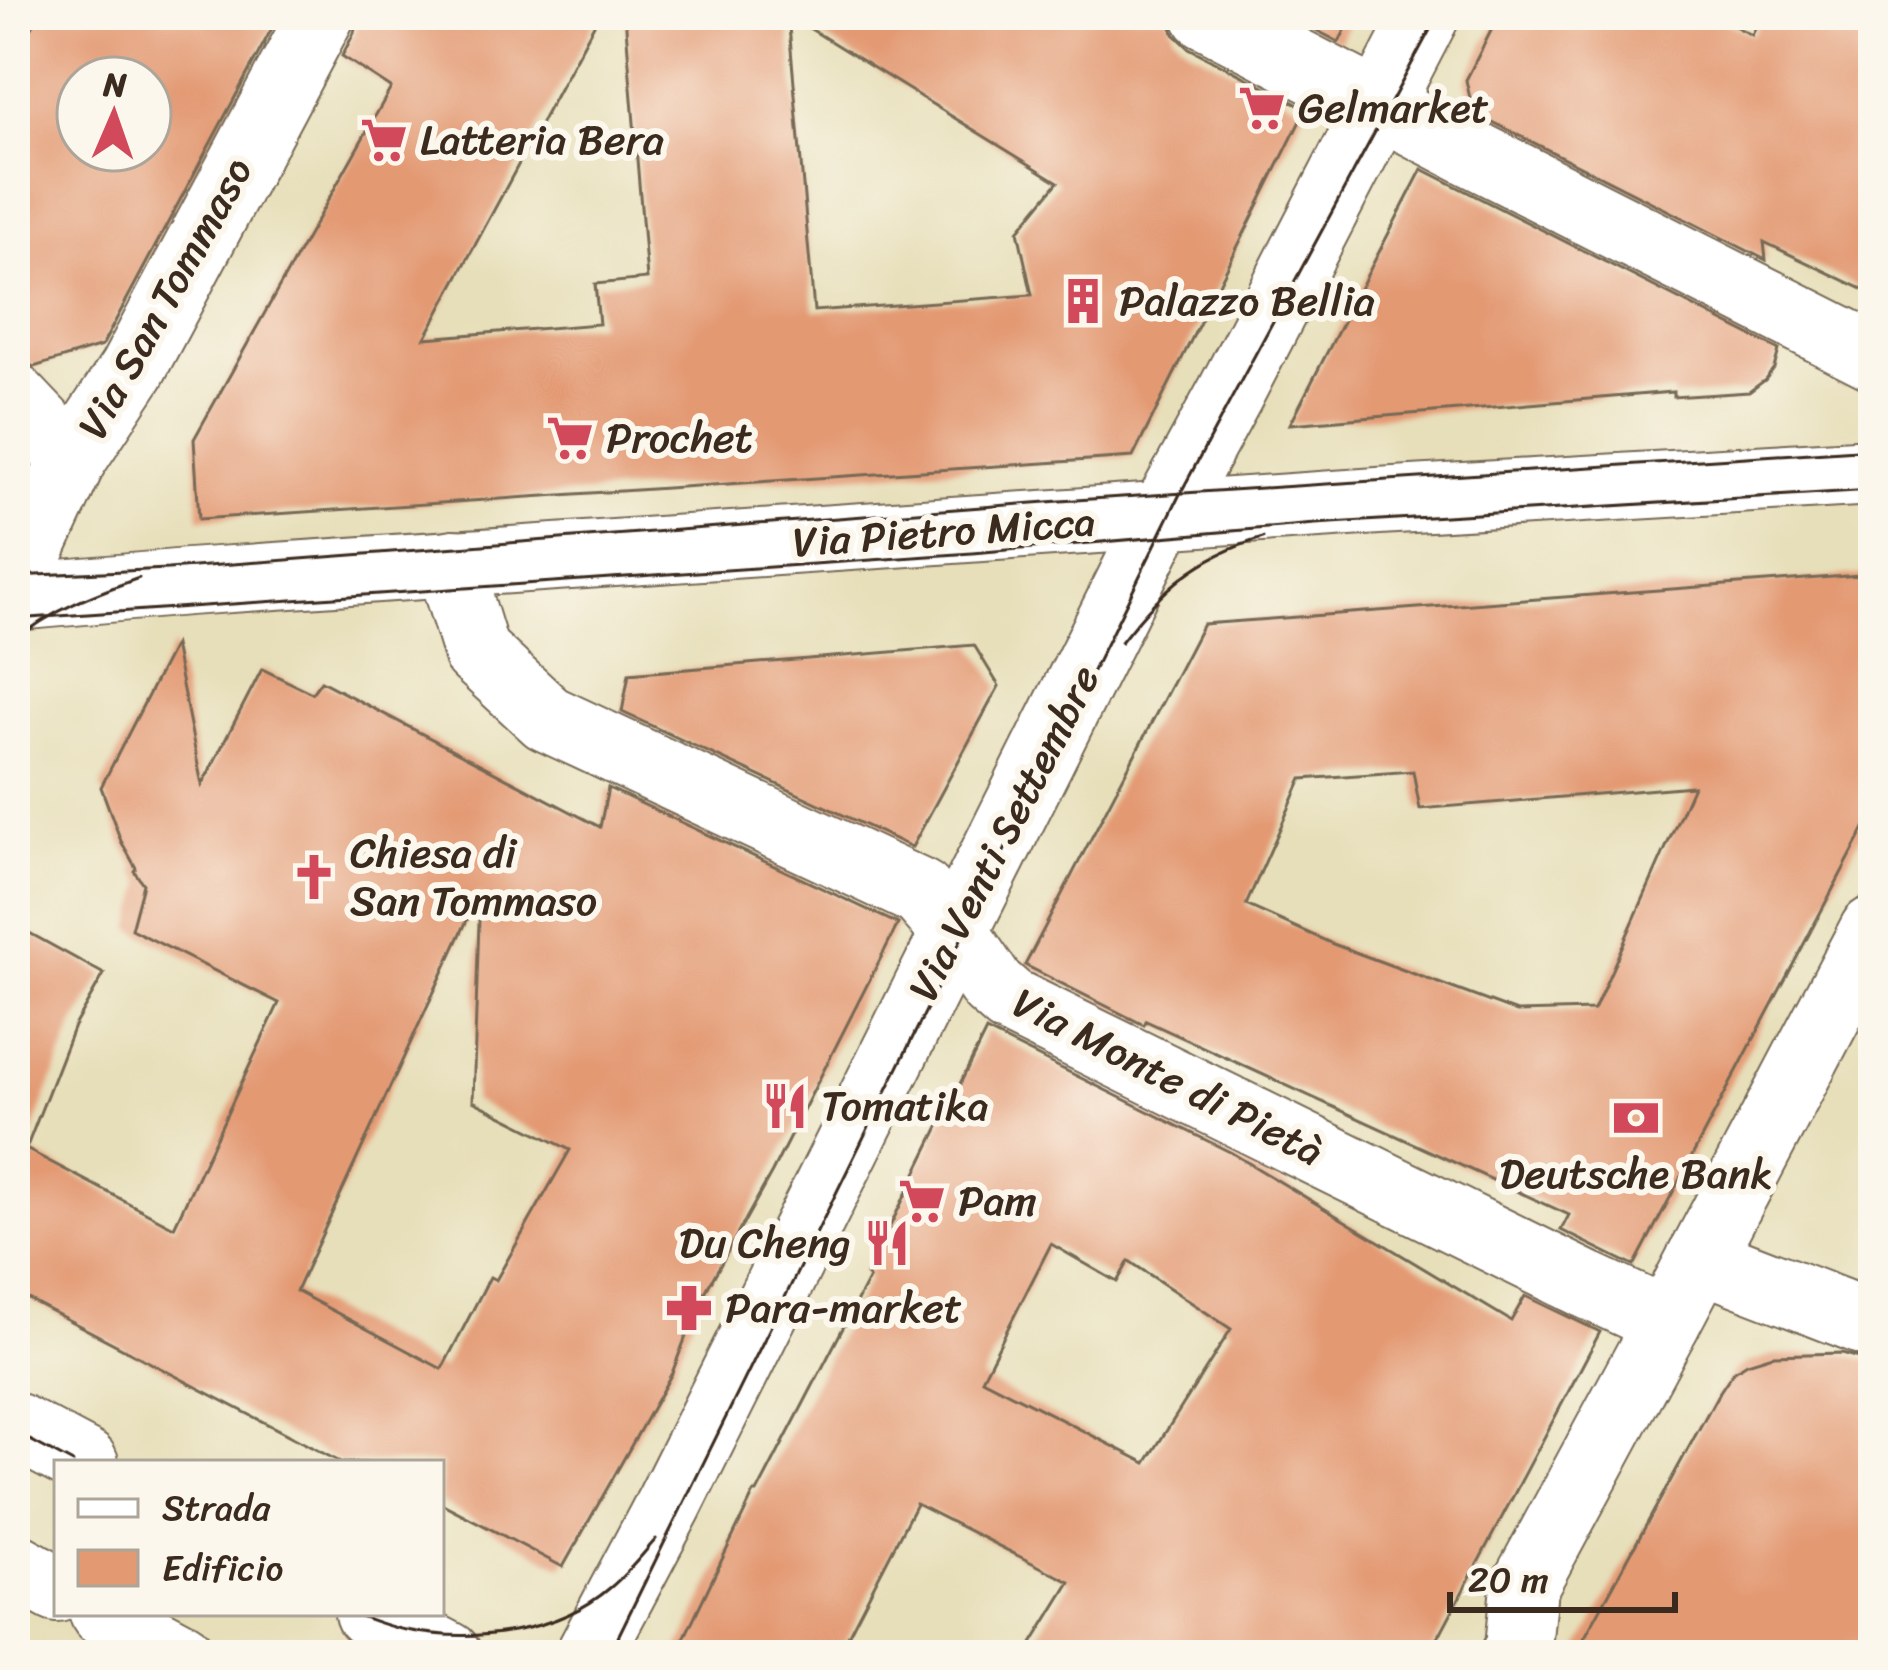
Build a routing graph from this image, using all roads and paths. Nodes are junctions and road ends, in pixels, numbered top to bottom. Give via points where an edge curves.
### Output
1 (1206, 15) edge
2 (1426, 15) edge
3 (317, 22) edge
4 (1379, 106) junction
5 (1873, 356) edge
6 (15, 398) edge
7 (74, 460) junction
8 (1873, 472) edge
9 (1164, 516) junction
10 (454, 563) junction
11 (15, 585) edge
12 (15, 596) edge
13 (1873, 929) edge
14 (954, 931) junction
15 (1700, 1258) junction
16 (1667, 1322) junction
17 (1873, 1325) edge
18 (15, 1426) edge
19 (79, 1460) edge
20 (15, 1566) edge
21 (54, 1587) edge
22 (109, 1616) edge
23 (374, 1616) edge
24 (181, 1655) edge
25 (448, 1655) edge
26 (590, 1655) edge
27 (1514, 1655) edge

1 - 4 street
2 - 4 street, Via Venti Settembre
3 - 7 street, Via San Tommaso via 132,370
4 - 5 street
4 - 9 street, Via Venti Settembre
6 - 7 street
7 - 11 street, Via San Tommaso
8 - 9 street, Via Pietro Micca
9 - 10 street, Via Pietro Micca
9 - 14 street, Via Venti Settembre
10 - 12 street, Via Pietro Micca
10 - 14 street, Via Monte di Pietà via 476,652 547,718 921,893
13 - 15 street
14 - 16 street, Via Monte di Pietà via 1009,1001
14 - 26 street, Via Venti Settembre
15 - 16 street
15 - 17 street
16 - 27 street via 1524,1587
18 - 19 street
20 - 21 street
22 - 24 street
23 - 25 street

